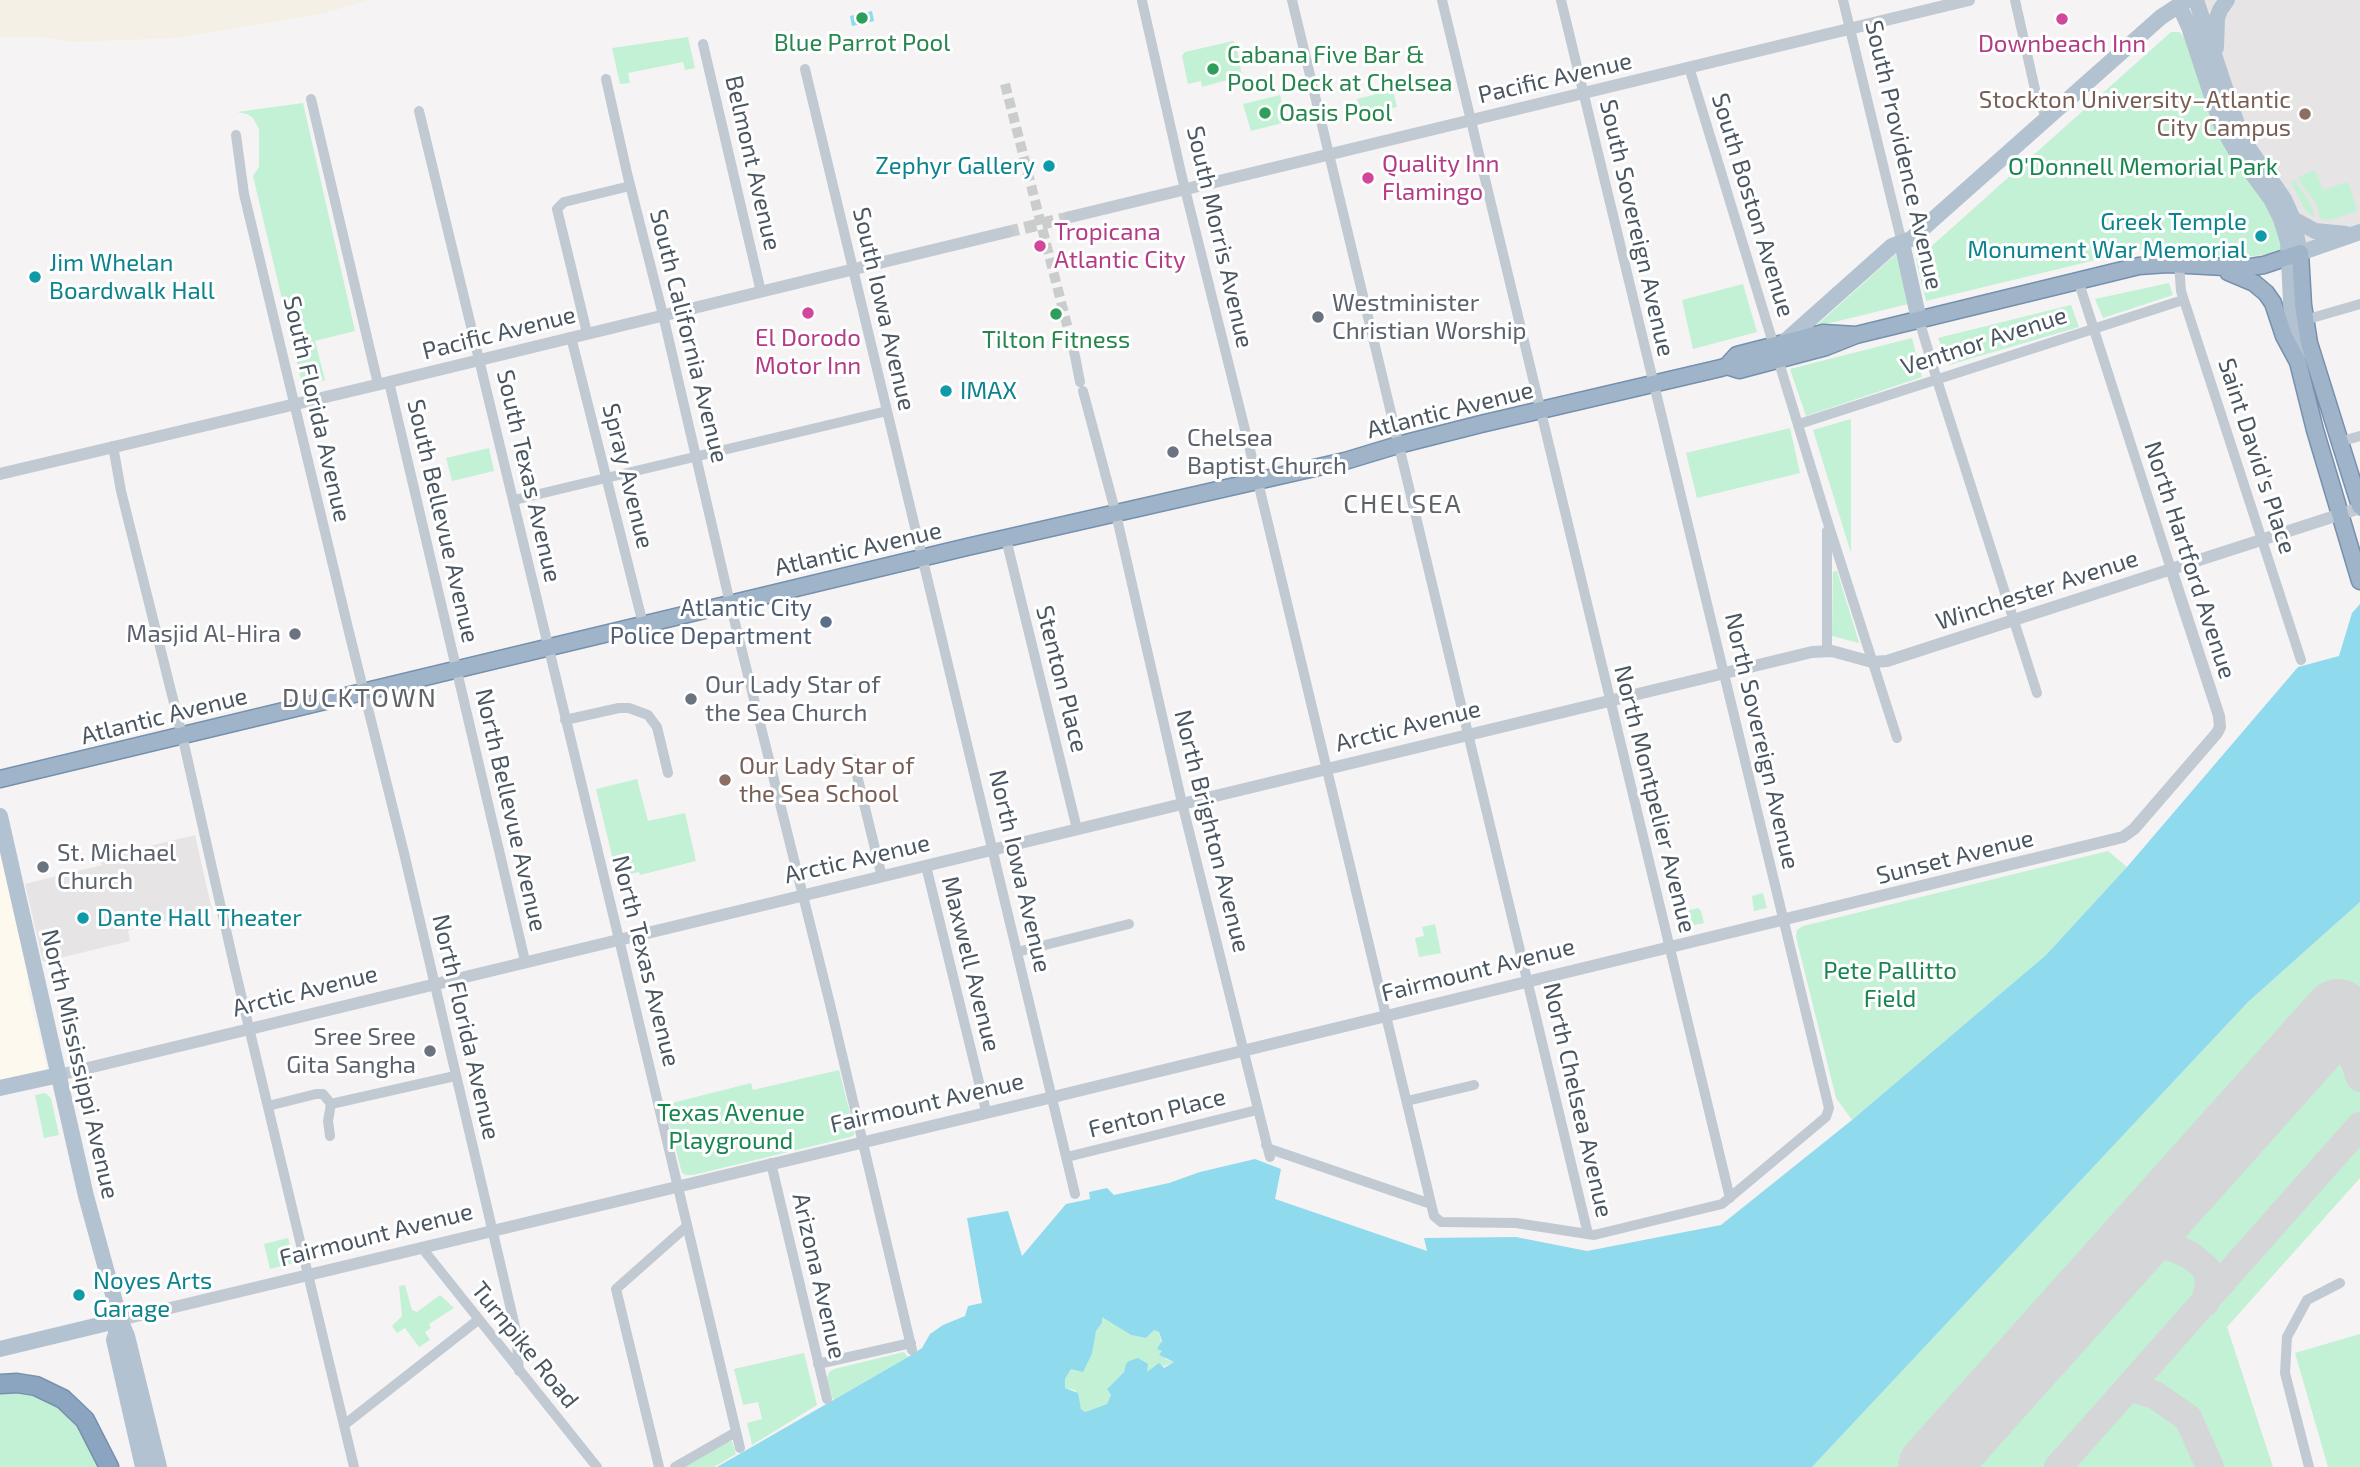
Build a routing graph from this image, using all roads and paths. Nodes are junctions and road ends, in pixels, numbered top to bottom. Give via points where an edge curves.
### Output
1 (1292, 0) edge
2 (1442, 0) edge
3 (1561, 0) edge
4 (1843, 0) edge
5 (1969, 0) edge
6 (2015, 0) edge
7 (2196, 0) edge
8 (2227, 0) edge
9 (1142, 1) edge
10 (2181, 2) edge
11 (1850, 29) junction
12 (703, 44) dead end
13 (2216, 61) junction
14 (1689, 67) junction
15 (805, 69) dead end
16 (607, 79) dead end
17 (1584, 93) junction
18 (311, 99) dead end
19 (419, 111) dead end
20 (2047, 119) junction
21 (1470, 120) junction
22 (236, 135) dead end
23 (1328, 155) junction
24 (630, 186) junction
25 (1185, 189) junction
26 (1070, 217) tunnel mouth
27 (2293, 219) junction
28 (1007, 232) tunnel mouth
29 (2356, 234) edge
30 (1902, 243) junction
31 (2295, 255) junction
32 (2179, 264) junction
33 (2215, 268) junction
34 (852, 269) junction
35 (2078, 280) junction
36 (761, 292) junction
37 (2183, 300) junction
38 (2360, 304) edge
39 (663, 315) junction
40 (1919, 320) junction
41 (2305, 320) junction
42 (2093, 329) junction
43 (587, 333) junction
44 (571, 337) junction
45 (1778, 351) junction
46 (1075, 356) tunnel mouth
47 (479, 359) junction
48 (2298, 362) junction
49 (1937, 380) junction
50 (383, 383) junction
51 (1654, 383) junction
52 (295, 404) junction
53 (1541, 410) junction
54 (887, 411) junction
55 (1799, 424) junction
56 (2360, 436) edge
57 (2339, 442) junction
58 (1398, 445) junction
59 (113, 446) junction
60 (697, 456) junction
61 (0, 474) edge
62 (607, 478) junction
63 (1258, 482) junction
64 (514, 500) junction
65 (2360, 507) edge
66 (1116, 514) junction
67 (2339, 515) junction
68 (1827, 520) junction
69 (1006, 539) junction
70 (2261, 540) junction
71 (923, 558) junction
72 (2171, 569) junction
73 (2360, 581) edge
74 (730, 603) junction
75 (2014, 620) junction
76 (643, 624) junction
77 (548, 648) junction
78 (1827, 651) junction
79 (2301, 660) dead end
80 (1872, 662) junction
81 (456, 669) junction
82 (1724, 673) junction
83 (364, 692) junction
84 (2037, 693) dead end
85 (1610, 701) junction
86 (565, 720) junction
87 (1469, 734) junction
88 (182, 735) junction
89 (1897, 738) dead end
90 (853, 760) dead end
91 (1326, 769) junction
92 (668, 773) dead end
93 (0, 779) edge
94 (1182, 803) junction
95 (0, 816) edge
96 (1077, 829) junction
97 (2134, 829) joint
98 (993, 850) junction
99 (926, 866) junction
100 (881, 877) junction
101 (804, 896) junction
102 (1783, 919) junction
103 (1129, 924) dead end
104 (619, 939) junction
105 (1669, 947) junction
106 (1017, 952) junction
107 (525, 961) junction
108 (1528, 981) junction
109 (434, 983) junction
110 (1387, 1015) junction
111 (249, 1028) junction
112 (1243, 1050) junction
113 (59, 1075) junction
114 (455, 1076) junction
115 (1474, 1085) dead end
116 (0, 1088) edge
117 (1053, 1097) junction
118 (1407, 1101) junction
119 (331, 1104) junction
120 (268, 1106) junction
121 (1258, 1110) junction
122 (986, 1111) junction
123 (330, 1136) dead end
124 (863, 1141) junction
125 (1266, 1144) junction
126 (1067, 1157) junction
127 (1270, 1157) dead end
128 (771, 1163) junction
129 (677, 1186) junction
130 (1075, 1194) dead end
131 (1730, 1198) junction
132 (1431, 1204) junction
133 (686, 1227) junction
134 (492, 1231) junction
135 (1588, 1234) junction
136 (422, 1248) junction
137 (308, 1275) junction
138 (2340, 1283) dead end
139 (120, 1320) junction
140 (478, 1320) junction
141 (0, 1349) edge
142 (818, 1364) junction
143 (519, 1371) junction
144 (0, 1384) edge
145 (827, 1399) dead end
146 (344, 1425) junction
147 (736, 1432) junction
148 (740, 1448) dead end
149 (109, 1467) edge
150 (143, 1467) edge
151 (159, 1467) edge
152 (354, 1467) edge
153 (597, 1467) edge
154 (659, 1467) edge
155 (675, 1467) edge
156 (2309, 1467) edge

1 - 23 street, North Chelsea Avenue
2 - 21 street, North Montpelier Avenue
3 - 17 street, South Sovereign Avenue
4 - 11 street, South Providence Avenue
5 - 11 street, Pacific Avenue
6 - 20 street via 2036,94
7 - 13 main road
8 - 13 main road via 2217,18
9 - 25 street, South Morris Avenue
10 - 20 main road, Atlantic Avenue
10 - 31 main road via 2222,127 2276,209
11 - 14 street, Pacific Avenue
11 - 30 street, South Providence Avenue
12 - 36 street, Belmont Avenue
13 - 27 main road via 2242,135
14 - 17 street, Pacific Avenue
14 - 45 street, South Boston Avenue
15 - 34 street, South Iowa Avenue
16 - 24 street, South California Avenue
17 - 21 street, Pacific Avenue
17 - 51 street, South Sovereign Avenue
18 - 50 street, South Bellevue Avenue
19 - 47 street, South Texas Avenue
20 - 30 main road, Atlantic Avenue
21 - 23 street, Pacific Avenue
21 - 53 street, North Montpelier Avenue
22 - 52 street, South Florida Avenue via 244,194
23 - 25 street, Pacific Avenue
23 - 58 street, North Chelsea Avenue
24 - 39 street, South California Avenue
24 - 43 street via 564,202 557,209
25 - 26 street, Pacific Avenue
25 - 63 street, South Morris Avenue
27 - 29 main road via 2315,231
27 - 31 main road
28 - 34 street, Pacific Avenue
29 - 31 main road
30 - 40 main road, South Providence Avenue
30 - 45 main road, Atlantic Avenue via 1892,246
31 - 33 highway via 2253,267
31 - 41 highway
31 - 48 main road via 2292,320
32 - 33 highway
32 - 35 highway via 2139,265
32 - 37 street, Saint David's Place
33 - 48 highway via 2262,289 2273,303
34 - 36 street, Pacific Avenue
34 - 54 street, South Iowa Avenue
35 - 40 highway
35 - 42 street, North Hartford Avenue
36 - 39 street, Pacific Avenue
37 - 42 street, Ventnor Avenue
37 - 70 street, Saint David's Place
38 - 41 street
39 - 43 street, Pacific Avenue
39 - 60 street, South California Avenue
40 - 45 highway via 1826,347
40 - 49 street
41 - 57 highway
42 - 49 street, Ventnor Avenue
42 - 72 street, North Hartford Avenue
43 - 44 street, Pacific Avenue
44 - 47 street, Pacific Avenue
44 - 62 street, Spray Avenue
45 - 51 highway, Atlantic Avenue via 1739,370 1727,366
45 - 55 street, South Boston Avenue
46 - 66 street, North Brighton Avenue
47 - 50 street, Pacific Avenue
47 - 64 street, South Texas Avenue
48 - 67 highway
49 - 55 street, Ventnor Avenue
49 - 75 street
50 - 52 street, Pacific Avenue
50 - 81 street, South Bellevue Avenue
51 - 53 highway, Atlantic Avenue
51 - 82 street, North Sovereign Avenue
52 - 59 street, Pacific Avenue
52 - 83 street, South Florida Avenue
53 - 58 highway, Atlantic Avenue
53 - 85 street, North Montpelier Avenue
54 - 60 street
54 - 71 street, South Iowa Avenue
55 - 68 street, South Boston Avenue
56 - 57 street
57 - 65 highway
58 - 63 highway, Atlantic Avenue
58 - 87 street, North Chelsea Avenue
59 - 61 street, Pacific Avenue
59 - 88 street
60 - 62 street
60 - 74 street, South California Avenue
62 - 64 street
62 - 76 street, Spray Avenue
63 - 66 highway, Atlantic Avenue
63 - 91 street, South Morris Avenue
64 - 77 street, South Texas Avenue
65 - 67 street, Winchester Avenue
66 - 69 highway, Atlantic Avenue
66 - 94 street, North Brighton Avenue
67 - 70 street, Winchester Avenue
67 - 73 highway
68 - 78 street
68 - 80 street
69 - 71 highway, Atlantic Avenue
69 - 96 street, Stenton Place
70 - 72 street, Winchester Avenue
70 - 79 street, Saint David's Place
71 - 74 highway, Atlantic Avenue
71 - 98 street, North Iowa Avenue
72 - 75 street, Winchester Avenue
72 - 97 street, North Hartford Avenue via 2220,727
74 - 76 highway, Atlantic Avenue
74 - 101 street, South California Avenue
75 - 80 street, Winchester Avenue
75 - 84 street
76 - 77 highway, Atlantic Avenue
77 - 81 highway, Atlantic Avenue
77 - 86 street, North Texas Avenue
78 - 80 street, Winchester Avenue
78 - 82 street, Winchester Avenue
80 - 89 street
81 - 83 highway, Atlantic Avenue
81 - 107 street, North Bellevue Avenue
82 - 85 street, Arctic Avenue
82 - 102 street, North Sovereign Avenue
83 - 88 highway, Atlantic Avenue
83 - 109 street, North Florida Avenue
85 - 87 street, Arctic Avenue
85 - 105 street, North Montpelier Avenue
86 - 92 street via 619,708 648,715 657,727
86 - 104 street, North Texas Avenue
87 - 91 street, Arctic Avenue
87 - 108 street, North Chelsea Avenue
88 - 93 highway, Atlantic Avenue
88 - 111 street
90 - 100 street
91 - 94 street, Arctic Avenue
91 - 110 street, South Morris Avenue
94 - 96 street, Arctic Avenue
94 - 112 street, North Brighton Avenue
95 - 113 main road, North Mississippi Avenue
96 - 98 street, Arctic Avenue
97 - 102 street, Sunset Avenue via 2119,839
98 - 99 street, Arctic Avenue
98 - 106 street, North Iowa Avenue
99 - 100 street, Arctic Avenue
99 - 122 street, Maxwell Avenue
100 - 101 street, Arctic Avenue
101 - 104 street, Arctic Avenue
101 - 124 street, South California Avenue
102 - 105 street, Fairmount Avenue
102 - 131 street, North Sovereign Avenue via 1829,1108 1826,1117
103 - 106 street
104 - 107 street, Arctic Avenue
104 - 129 street, North Texas Avenue
105 - 108 street, Fairmount Avenue
105 - 131 street, North Montpelier Avenue
106 - 117 street, North Iowa Avenue
107 - 109 street, Arctic Avenue
108 - 110 street, Fairmount Avenue
108 - 135 street, North Chelsea Avenue
109 - 111 street, Arctic Avenue
109 - 114 street, North Florida Avenue
110 - 112 street, Fairmount Avenue
110 - 118 street, South Morris Avenue
111 - 113 street, Arctic Avenue
111 - 120 street
112 - 117 street, Fairmount Avenue
112 - 121 street, North Brighton Avenue
113 - 116 main road, Arctic Avenue
113 - 139 main road, North Mississippi Avenue
114 - 119 street
114 - 134 street, North Florida Avenue
115 - 118 street
117 - 122 street, Fairmount Avenue
117 - 126 street, North Iowa Avenue
118 - 132 street, South Morris Avenue
119 - 120 street via 323,1094 316,1094
119 - 123 street
120 - 137 street
121 - 125 street, North Brighton Avenue
121 - 126 street, Fenton Place
122 - 124 street, Fairmount Avenue
124 - 128 street, Fairmount Avenue
124 - 142 street, South California Avenue via 912,1346
125 - 127 street, North Brighton Avenue
125 - 132 street
126 - 130 street, North Iowa Avenue
128 - 129 street, Fairmount Avenue
128 - 142 street, Arizona Avenue
129 - 133 street, North Texas Avenue
129 - 134 street, Fairmount Avenue
131 - 135 street via 1715,1207
132 - 135 street via 1441,1222 1516,1223
133 - 147 street, North Texas Avenue
133 - 154 street via 617,1289
134 - 136 street, Fairmount Avenue
134 - 143 street, North Florida Avenue via 518,1339
136 - 137 street, Fairmount Avenue
136 - 140 street, Turnpike Road
137 - 139 street, Fairmount Avenue
137 - 146 street
138 - 156 street via 2307,1300 2287,1337 2285,1373
139 - 141 main road, Fairmount Avenue
139 - 150 main road, North Mississippi Avenue via 114,1340
139 - 151 main road, North Mississippi Avenue
140 - 143 street, Turnpike Road
140 - 146 street
142 - 145 street, Arizona Avenue
143 - 153 street, Turnpike Road
144 - 149 highway via 36,1386 63,1399 90,1427
146 - 152 street
147 - 148 street, North Texas Avenue
147 - 155 street

